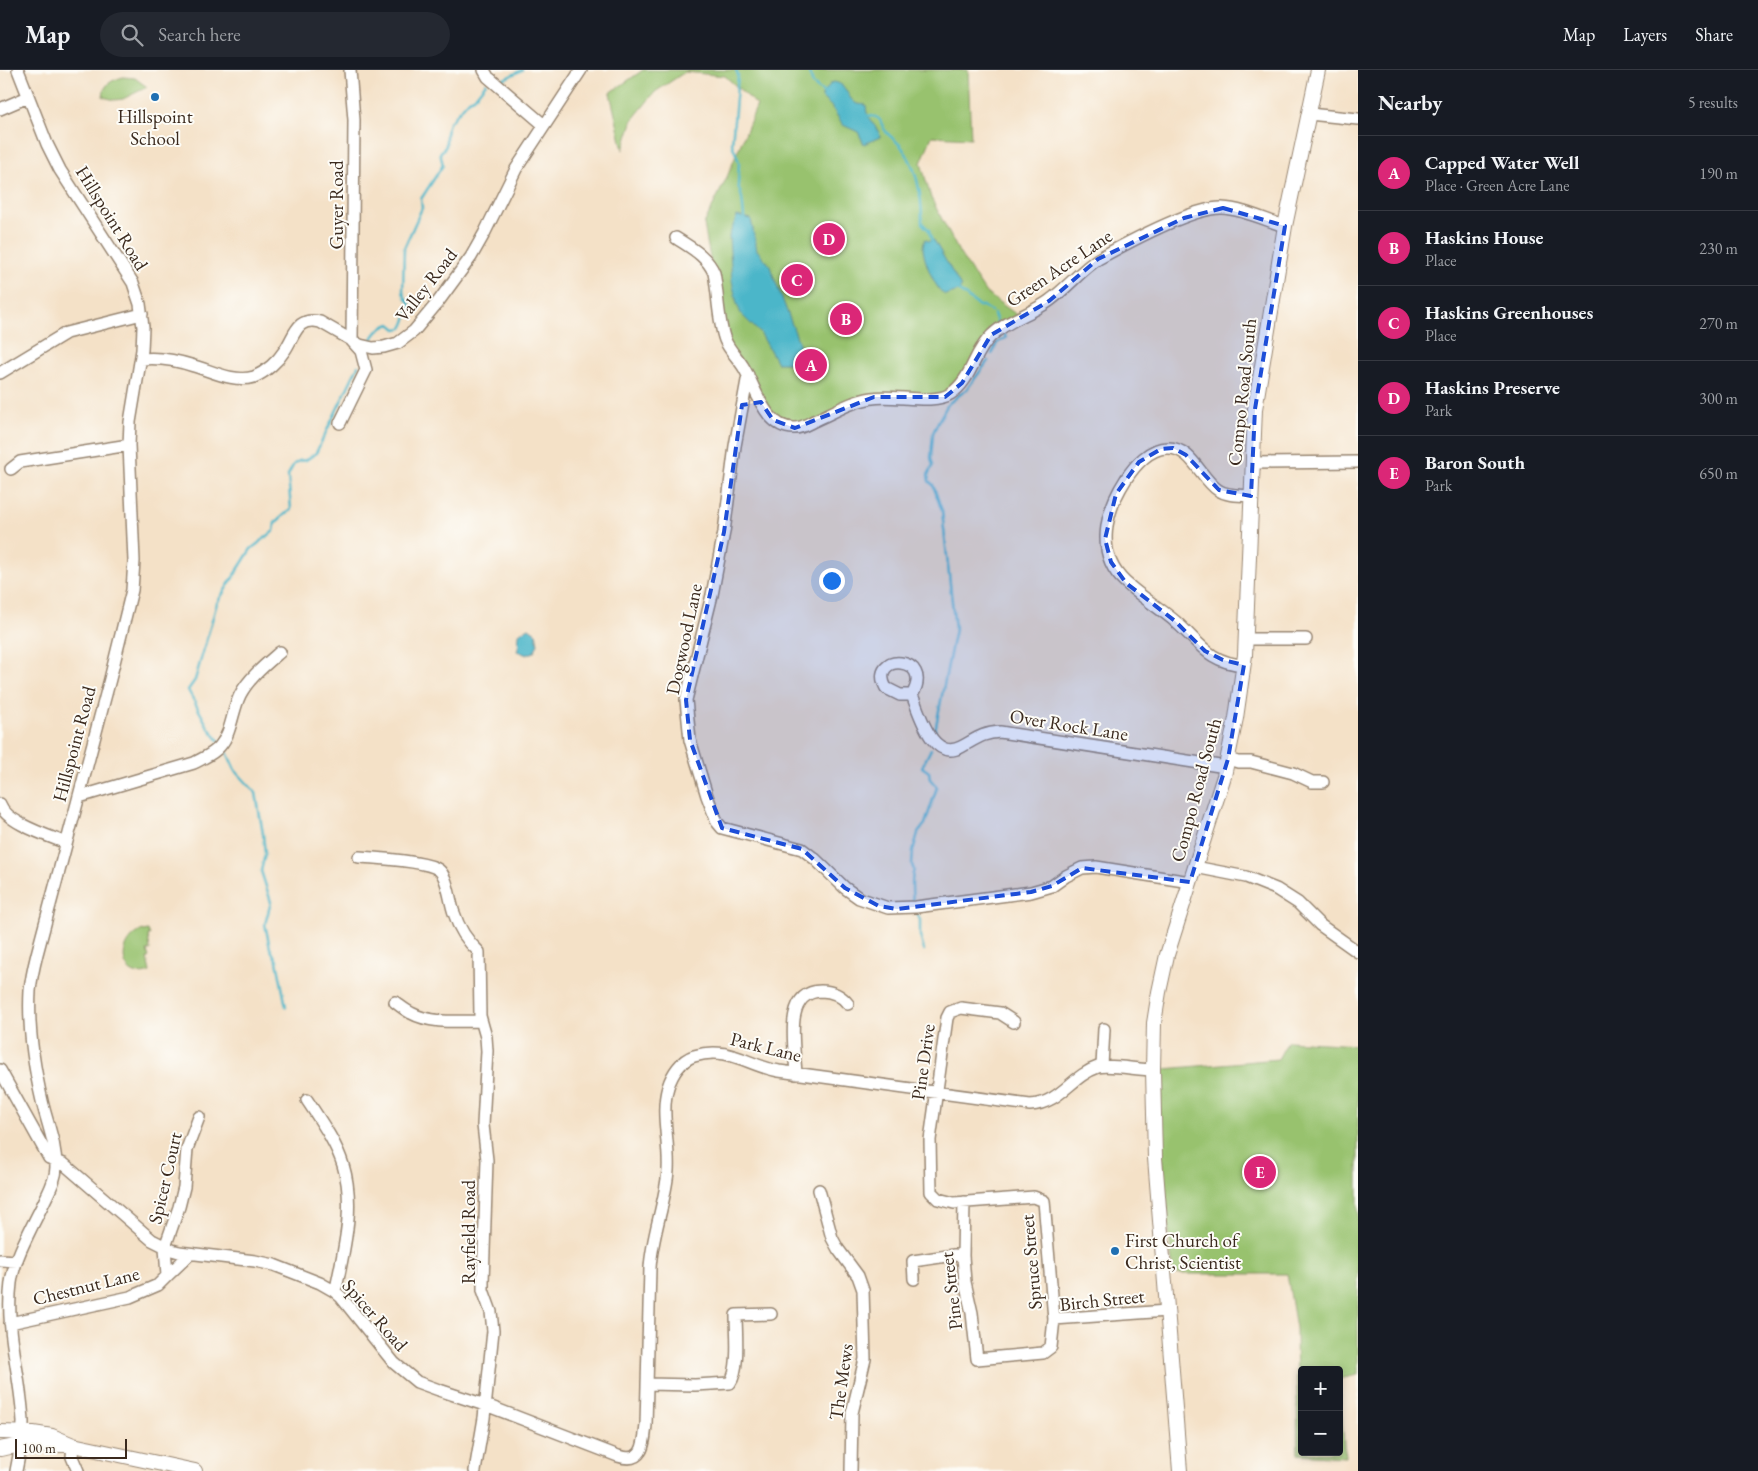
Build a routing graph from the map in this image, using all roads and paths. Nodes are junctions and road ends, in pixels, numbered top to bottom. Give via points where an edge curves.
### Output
1 (18, 70) edge
2 (350, 70) edge
3 (484, 70) edge
4 (581, 70) edge
5 (1318, 70) edge
6 (28, 97) junction
7 (0, 109) edge
8 (1309, 114) junction
9 (1358, 119) edge
10 (544, 125) junction
11 (1285, 226) junction
12 (676, 238) dead end
13 (142, 314) junction
14 (352, 341) junction
15 (141, 359) junction
16 (0, 373) edge
17 (748, 375) junction
18 (761, 402) junction
19 (742, 405) junction
20 (340, 423) dead end
21 (129, 445) junction
22 (1358, 462) edge
23 (1252, 463) junction
24 (11, 469) dead end
25 (1251, 496) junction
26 (1246, 639) junction
27 (1306, 639) dead end
28 (280, 652) dead end
29 (1244, 665) junction
30 (912, 695) dead end
31 (1227, 763) junction
32 (1323, 782) dead end
33 (79, 797) junction
34 (0, 804) edge
35 (66, 843) junction
36 (360, 856) dead end
37 (1195, 867) junction
38 (1190, 882) junction
39 (1358, 952) edge
40 (395, 1002) dead end
41 (848, 1004) dead end
42 (481, 1021) junction
43 (1014, 1022) dead end
44 (1104, 1029) dead end
45 (1102, 1066) junction
46 (0, 1070) edge
47 (1153, 1070) junction
48 (796, 1074) junction
49 (936, 1092) junction
50 (307, 1100) dead end
51 (199, 1117) dead end
52 (56, 1160) junction
53 (819, 1190) dead end
54 (964, 1202) junction
55 (165, 1247) junction
56 (190, 1254) junction
57 (962, 1256) junction
58 (0, 1260) edge
59 (17, 1261) junction
60 (0, 1272) edge
61 (12, 1275) junction
62 (167, 1276) junction
63 (914, 1279) dead end
64 (334, 1291) junction
65 (1166, 1311) junction
66 (771, 1314) dead end
67 (1054, 1319) junction
68 (10, 1323) junction
69 (976, 1359) joint
70 (647, 1384) junction
71 (485, 1405) junction
72 (1176, 1431) junction
73 (0, 1432) edge
74 (21, 1439) junction
75 (73, 1445) junction
76 (0, 1449) edge
77 (626, 1459) joint
78 (16, 1471) edge
79 (78, 1471) edge
80 (195, 1471) edge
81 (475, 1471) edge
82 (851, 1471) edge
83 (1168, 1471) edge
84 (1180, 1471) edge

1 - 6 street, Hillspoint Road
2 - 14 street, Guyer Road via 354,120
3 - 10 street
4 - 10 street, Valley Road
5 - 8 main road, Compo Road South
6 - 7 street
6 - 13 street, Hillspoint Road via 60,170 129,276
8 - 9 street
8 - 11 main road, Compo Road South
10 - 14 street, Valley Road via 516,169 477,246 423,321 398,343 373,348
11 - 18 street, Green Acre Lane via 1241,211 1214,208 1131,241 1098,258 1049,301 991,335 970,373 945,397 874,397 795,428 773,420
11 - 23 main road, Compo Road South via 1256,399
12 - 17 street, Green Acre Lane via 710,264 724,340
13 - 15 street, Hillspoint Road
13 - 16 street via 66,334
14 - 15 street, Valley Road via 320,322 307,321 298,328 274,363 260,374 245,378 225,376 162,358
14 - 20 street via 361,351 366,370
15 - 21 street, Hillspoint Road
17 - 18 street, Green Acre Lane
17 - 19 street, Dogwood Lane
18 - 19 street
19 - 38 street, Dogwood Lane via 724,532 686,700 690,740 707,796 722,828 802,849 859,898 888,908 1031,892 1052,886 1082,868 1096,867
21 - 24 street via 20,462
21 - 33 street, Hillspoint Road via 133,583
22 - 23 street
23 - 25 main road, Compo Road South
25 - 26 main road, Compo Road South
25 - 29 street via 1218,490 1186,455 1173,448 1160,448 1139,462 1116,494 1105,539 1110,562 1126,583 1175,621 1205,651
26 - 27 street
26 - 29 main road, Compo Road South
28 - 33 street via 240,695 228,732 211,754 194,763
29 - 31 main road, Compo Road South
30 - 31 street, Over Rock Lane via 930,738 949,750 983,734 1000,732
31 - 32 street via 1251,762 1293,773 1312,782
31 - 37 main road, Compo Road South
33 - 35 street, Hillspoint Road
34 - 35 street via 22,825
35 - 52 street, Hillspoint Road via 30,990 36,1069
36 - 42 street, Rayfield Road via 439,869 463,934 479,952
37 - 38 main road, Compo Road South
37 - 39 street via 1246,877 1276,889 1298,903 1320,926
38 - 47 main road, Compo Road South via 1158,992
40 - 42 street via 411,1014 425,1018
41 - 48 street via 837,995 822,991 811,992 798,1002 794,1027
42 - 71 street, Rayfield Road via 487,1051 482,1282 493,1322
43 - 49 street, Pine Drive via 1000,1013 961,1008 950,1012
44 - 45 street
45 - 47 street
45 - 49 street, Park Lane via 1085,1073 1053,1099 1038,1105
46 - 52 street, Spicer Road via 49,1158
47 - 65 main road, Compo Road South via 1155,1158
48 - 49 street, Park Lane
48 - 70 street, Park Lane via 768,1069 734,1055 709,1054 685,1060 670,1080 666,1098 667,1180 651,1253
49 - 54 street, Pine Drive via 930,1140 930,1188 933,1195 943,1201
50 - 64 street via 336,1150 346,1178 348,1225
51 - 55 street, Spicer Court via 187,1149 184,1187
52 - 55 street, Spicer Road via 152,1240
52 - 59 street, Hillspoint Road via 53,1184
53 - 82 street, The Mews via 832,1238 858,1276 863,1290 865,1359 852,1413
54 - 57 street, Pine Street
54 - 67 street, Spruce Street via 1034,1197 1044,1201
55 - 56 street, Spicer Road
55 - 62 street, Chestnut Lane
56 - 62 street, Chestnut Lane
56 - 64 street, Spicer Road via 274,1265
57 - 63 street via 913,1261
57 - 69 street, Pine Street
58 - 59 street
59 - 61 street, Hillspoint Road
60 - 61 street
61 - 68 street, Hillspoint Road
62 - 68 street, Chestnut Lane via 158,1285 130,1297
64 - 71 street, Spicer Road via 408,1376 426,1386
65 - 67 street, Birch Street
65 - 72 main road, Compo Road South
66 - 70 street via 736,1315 735,1366 730,1383
67 - 69 street, Birch Street via 1051,1347 1043,1353
68 - 74 street, Hillspoint Road via 21,1400
70 - 77 street, Park Lane via 643,1448 638,1456
71 - 77 street, Spicer Road
71 - 81 street, Rayfield Road
72 - 83 main road, Compo Road South
72 - 84 main road, Compo Road South
73 - 74 main road
74 - 75 main road via 52,1436
74 - 76 main road
74 - 78 street, Hillspoint Road
75 - 79 street via 72,1458
75 - 80 main road

